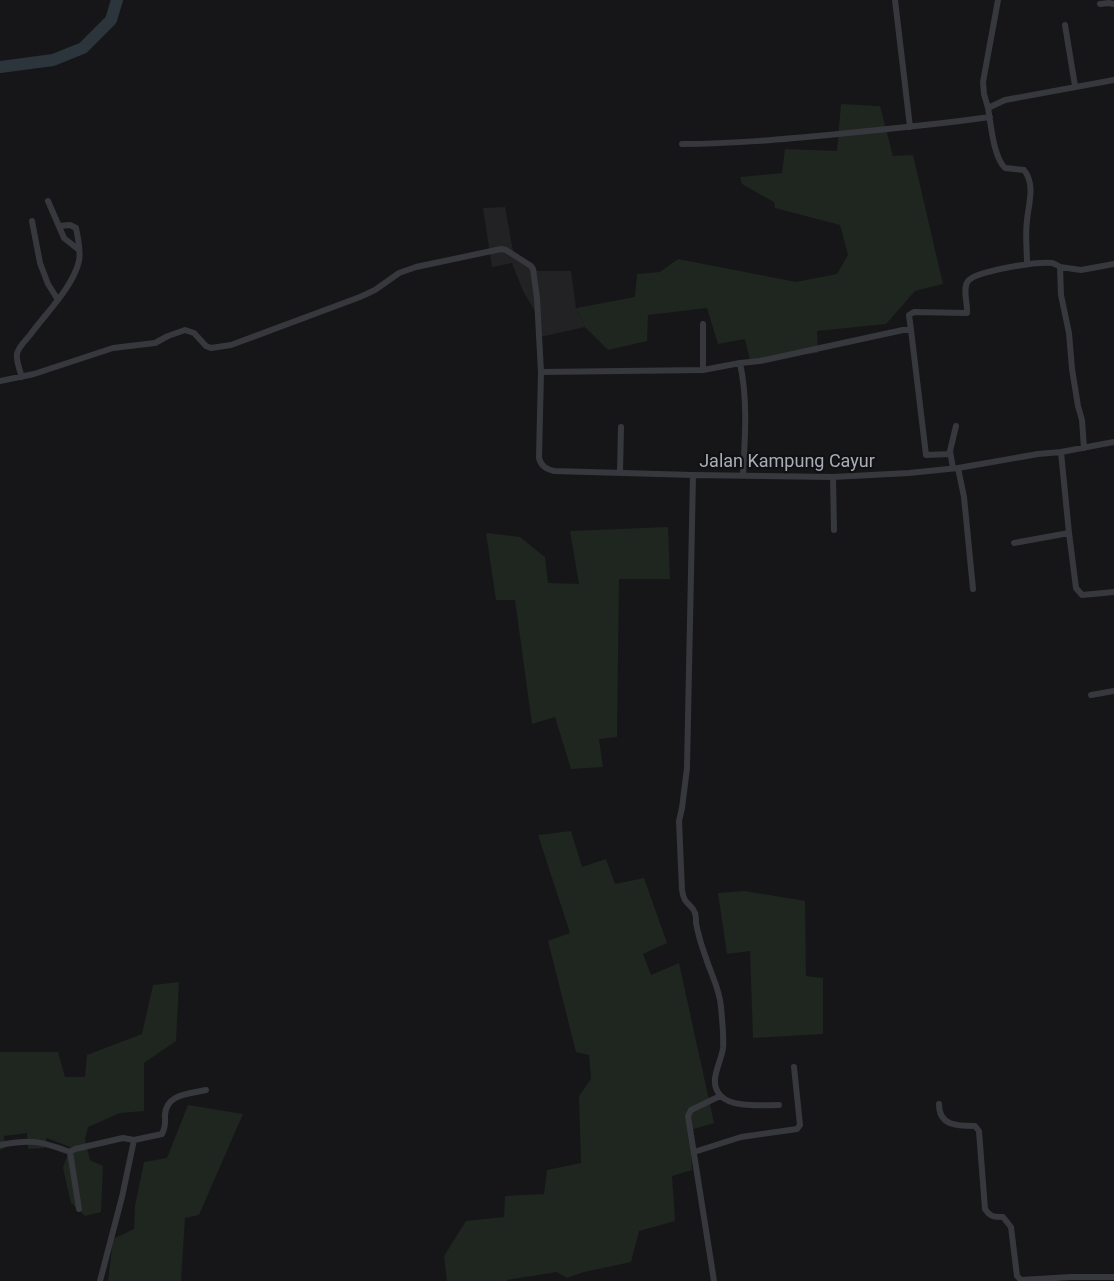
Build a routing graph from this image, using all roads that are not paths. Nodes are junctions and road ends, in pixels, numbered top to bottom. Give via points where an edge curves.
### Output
1 (895, 0) edge
2 (998, 0) edge
3 (1100, 4) dead end
4 (1114, 4) edge
5 (1065, 25) dead end
6 (1114, 80) edge
7 (1075, 86) junction
8 (988, 108) junction
9 (990, 117) junction
10 (910, 127) junction
11 (682, 144) dead end
12 (48, 201) dead end
13 (32, 221) dead end
14 (59, 226) junction
15 (79, 250) junction
16 (1027, 264) junction
17 (1114, 264) edge
18 (1060, 267) junction
19 (58, 300) junction
20 (703, 324) dead end
21 (911, 330) junction
22 (740, 363) junction
23 (703, 370) junction
24 (541, 372) junction
25 (22, 377) junction
26 (0, 381) edge
27 (957, 426) dead end
28 (621, 427) dead end
29 (1114, 442) edge
30 (1084, 448) junction
31 (1061, 452) junction
32 (950, 454) junction
33 (955, 468) junction
34 (620, 472) junction
35 (693, 475) junction
36 (743, 475) junction
37 (833, 477) junction
38 (834, 530) dead end
39 (1069, 533) junction
40 (1014, 543) dead end
41 (973, 589) dead end
42 (1114, 592) edge
43 (1114, 691) edge
44 (1091, 695) dead end
45 (794, 1067) dead end
46 (206, 1090) dead end
47 (720, 1096) junction
48 (939, 1104) dead end
49 (779, 1105) dead end
50 (134, 1140) junction
51 (0, 1145) edge
52 (70, 1152) junction
53 (694, 1152) junction
54 (79, 1209) dead end
55 (1114, 1276) edge
56 (1071, 1279) edge
57 (99, 1281) edge
58 (714, 1281) edge

1 - 10 street
2 - 8 street via 983,82
3 - 4 street
5 - 7 street
6 - 7 street
7 - 8 street via 1005,100
8 - 9 street
9 - 10 street
9 - 16 street via 1003,166 1027,173 1031,191 1026,223
10 - 11 street
12 - 14 street
13 - 19 street via 40,263
14 - 15 street via 66,241
14 - 15 street via 76,228
15 - 19 street via 79,261
16 - 18 street via 1054,263
16 - 21 street via 970,278 965,289 967,313 914,312 909,315
17 - 18 street via 1081,270
18 - 30 street
19 - 25 street via 17,353
20 - 23 street
21 - 22 street
21 - 32 street via 926,455
22 - 23 street
22 - 36 street via 746,423
23 - 24 street
24 - 25 street via 531,266 498,249 399,273 360,297 225,346 211,348 185,330 154,343 113,348
24 - 34 street, Jalan Kampung Cayur via 539,458 543,466 554,471
25 - 26 street
27 - 32 street
28 - 34 street
29 - 30 street, Jalan Kampung Cayur
30 - 31 street, Jalan Kampung Cayur
31 - 33 street, Jalan Kampung Cayur
31 - 39 street
32 - 33 street
33 - 37 street, Jalan Kampung Cayur
33 - 41 street via 964,497
34 - 35 street, Jalan Kampung Cayur
35 - 36 street, Jalan Kampung Cayur
35 - 47 street via 687,768 679,821 680,871 683,898 695,914 720,998 723,1049 715,1079
36 - 37 street, Jalan Kampung Cayur
37 - 38 street
39 - 40 street
39 - 42 street via 1076,588 1084,595
43 - 44 street
45 - 53 street via 800,1125 797,1129 741,1137
46 - 50 street via 170,1100 162,1134
47 - 49 street via 731,1103
47 - 53 street via 690,1111
48 - 56 street via 944,1120 953,1125 975,1126 979,1131 985,1209 993,1217 1004,1217 1011,1227 1017,1276 1021,1280
50 - 52 street via 123,1138
50 - 57 street
51 - 52 street via 36,1141
52 - 54 street
53 - 58 street
55 - 56 street

